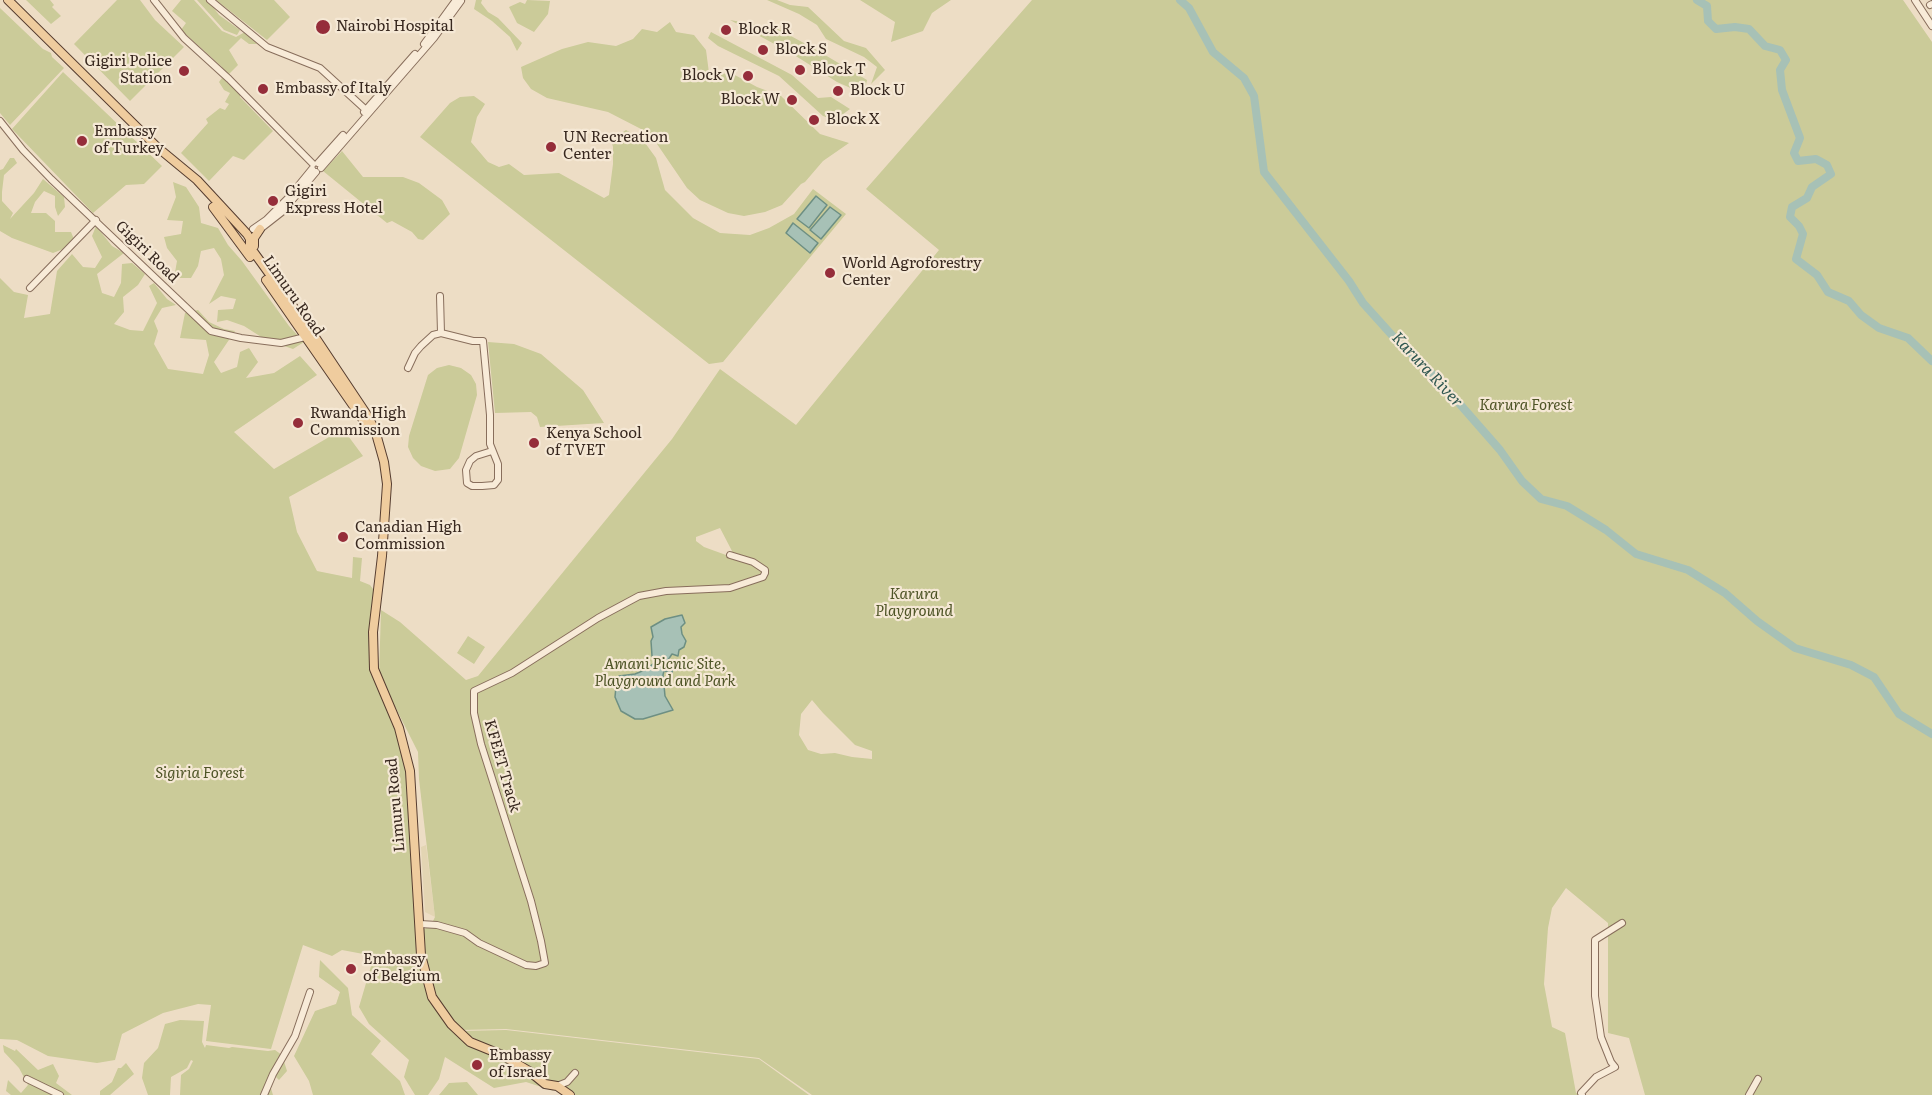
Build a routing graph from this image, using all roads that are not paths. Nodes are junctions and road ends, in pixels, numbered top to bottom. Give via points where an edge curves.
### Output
1 (8, 0) edge
2 (154, 0) edge
3 (210, 0) edge
4 (460, 0) edge
5 (1915, 0) edge
6 (1932, 26) edge
7 (366, 110) junction
8 (0, 121) edge
9 (316, 167) junction
10 (181, 168) junction
11 (96, 220) junction
12 (257, 229) junction
13 (244, 239) junction
14 (272, 278) junction
15 (30, 288) dead end
16 (440, 296) dead end
17 (297, 318) junction
18 (309, 333) junction
19 (441, 333) junction
20 (408, 368) dead end
21 (492, 451) junction
22 (730, 555) dead end
23 (420, 924) junction
24 (1622, 924) dead end
25 (310, 992) dead end
26 (574, 1073) dead end
27 (27, 1078) dead end
28 (1758, 1079) dead end
29 (557, 1086) junction
30 (60, 1095) edge
31 (264, 1095) edge
32 (570, 1095) edge
33 (1582, 1095) edge
34 (1749, 1095) edge

1 - 10 main road, Limuru Road
2 - 9 street via 184,38
3 - 7 street via 267,47 320,68
4 - 7 street
4 - 9 street via 434,38
5 - 6 street
7 - 9 street
8 - 11 street, Gigiri Road via 23,150
9 - 12 street via 282,212
10 - 13 main road, Limuru Road
10 - 13 main road, Limuru Road via 201,185
11 - 15 street
11 - 18 street, Gigiri Road via 211,331 280,344
12 - 13 main road
12 - 14 main road via 254,243
13 - 14 main road, Limuru Road
13 - 17 main road, Limuru Road
14 - 17 main road, Limuru Road
16 - 19 street
17 - 18 main road, Limuru Road
18 - 23 main road, Limuru Road via 367,414 386,471 387,501 373,632 374,669 399,729 410,771
19 - 20 street via 421,346
19 - 21 street via 483,341
21 - 21 street via 472,458 467,483 494,485 498,480 498,464
22 - 23 street, KFEET Track via 753,562 765,573 730,588 639,596 512,673 474,691 481,744 531,901 545,963 526,965 465,933
23 - 29 main road, Limuru Road via 421,955 432,997 451,1024 470,1042 502,1055 545,1084
24 - 33 street via 1594,940 1600,1037 1615,1067 1596,1077
25 - 31 street via 295,1036
26 - 29 street
27 - 30 street
28 - 34 street
29 - 32 main road, Limuru Road

